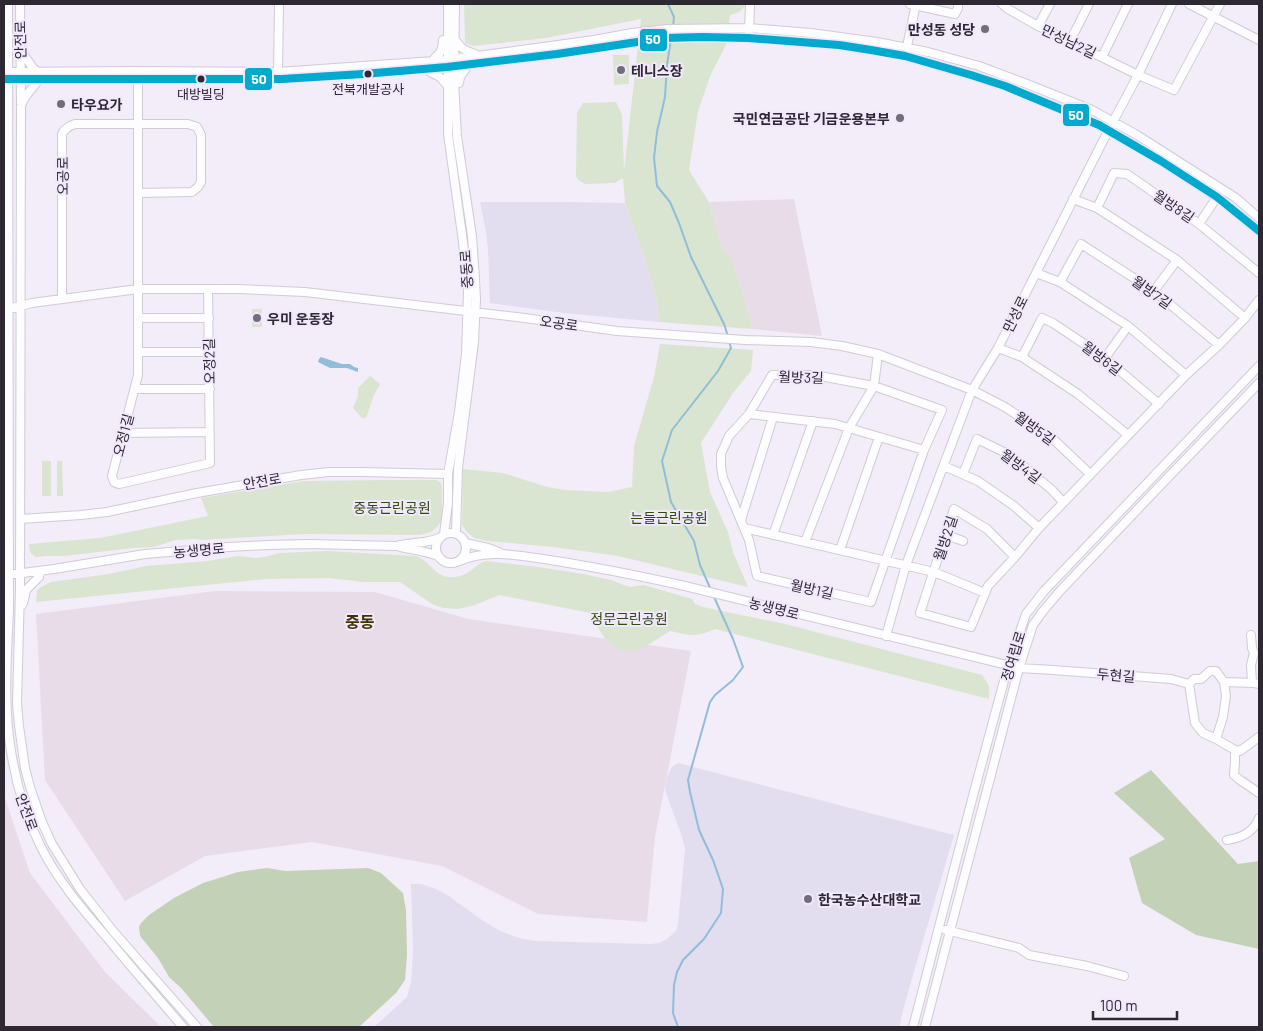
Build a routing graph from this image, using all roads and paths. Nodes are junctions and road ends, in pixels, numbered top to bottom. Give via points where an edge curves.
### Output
1 (8, 4) edge
2 (20, 4) edge
3 (279, 4) edge
4 (448, 4) edge
5 (456, 4) edge
6 (750, 4) edge
7 (914, 4) edge
8 (958, 4) edge
9 (1050, 4) edge
10 (1089, 4) edge
11 (1128, 4) edge
12 (1172, 4) edge
13 (1189, 4) edge
14 (1220, 4) edge
15 (1007, 5) edge
16 (1214, 17) junction
17 (1038, 26) junction
18 (749, 28) junction
19 (724, 33) junction
20 (748, 38) junction
21 (451, 39) junction
22 (1259, 40) edge
23 (1070, 41) junction
24 (21, 51) junction
25 (906, 52) junction
26 (6, 55) edge
27 (476, 56) junction
28 (1102, 57) junction
29 (451, 63) junction
30 (469, 64) junction
31 (431, 65) junction
32 (142, 71) junction
33 (278, 72) junction
34 (1138, 75) junction
35 (6, 76) edge
36 (21, 76) junction
37 (38, 76) junction
38 (138, 79) junction
39 (451, 84) junction
40 (4, 94) edge
41 (21, 106) junction
42 (9, 108) junction
43 (1113, 121) junction
44 (138, 124) junction
45 (1108, 131) junction
46 (138, 193) junction
47 (1217, 197) junction
48 (1073, 199) junction
49 (1096, 208) junction
50 (1259, 218) edge
51 (1199, 224) junction
52 (1259, 231) edge
53 (1176, 260) junction
54 (1036, 273) junction
55 (1259, 273) edge
56 (1060, 282) junction
57 (138, 289) junction
58 (208, 290) junction
59 (1154, 291) junction
60 (62, 299) junction
61 (1259, 300) edge
62 (20, 305) junction
63 (6, 309) edge
64 (467, 312) junction
65 (476, 312) junction
66 (139, 318) junction
67 (209, 318) junction
68 (1245, 318) junction
69 (1128, 326) junction
70 (1219, 345) junction
71 (998, 348) junction
72 (139, 352) junction
73 (209, 352) junction
74 (878, 354) junction
75 (1022, 357) junction
76 (1105, 358) junction
77 (1259, 366) edge
78 (1186, 375) junction
79 (1259, 383) edge
80 (874, 386) junction
81 (135, 390) junction
82 (210, 390) junction
83 (972, 390) junction
84 (1159, 404) junction
85 (749, 414) junction
86 (773, 417) junction
87 (813, 421) junction
88 (849, 428) junction
89 (210, 432) junction
90 (123, 433) junction
91 (1128, 435) junction
92 (879, 437) junction
93 (924, 450) junction
94 (721, 454) joint
95 (210, 463) joint
96 (944, 466) junction
97 (448, 474) junction
98 (963, 474) junction
99 (1090, 474) junction
100 (906, 502) joint
101 (1063, 502) junction
102 (6, 517) edge
103 (20, 519) junction
104 (743, 524) junction
105 (1038, 528) junction
106 (456, 533) junction
107 (773, 535) junction
108 (946, 535) junction
109 (441, 536) junction
110 (963, 541) dead end
111 (466, 542) junction
112 (805, 542) junction
113 (396, 546) junction
114 (840, 550) junction
115 (503, 554) junction
116 (438, 556) junction
117 (1015, 557) junction
118 (886, 560) junction
119 (460, 561) junction
120 (906, 565) junction
121 (40, 571) junction
122 (20, 572) junction
123 (934, 572) junction
124 (6, 576) edge
125 (985, 593) junction
126 (4, 600) edge
127 (20, 609) junction
128 (9, 610) junction
129 (1250, 635) dead end
130 (886, 636) junction
131 (1008, 666) junction
132 (1019, 668) junction
133 (1043, 670) joint
134 (1224, 682) junction
135 (1255, 683) edge
136 (1189, 684) junction
137 (1259, 737) edge
138 (1216, 739) junction
139 (1235, 750) junction
140 (1259, 793) edge
141 (1259, 818) edge
142 (1227, 840) dead end
143 (939, 928) junction
144 (950, 931) junction
145 (1124, 976) dead end
146 (921, 997) junction
147 (933, 1000) junction
148 (183, 1027) edge
149 (197, 1027) edge
150 (913, 1027) edge
151 (925, 1027) edge

1 - 26 street, 안전로
2 - 24 street, 안전로
3 - 33 street
4 - 21 street, 중동로
5 - 21 street, 중동로
6 - 18 street
7 - 8 street via 955,14
7 - 25 street
9 - 17 street
10 - 23 street
11 - 28 street
12 - 34 street, 만성로
13 - 16 street
14 - 16 street
15 - 17 street, 만성남2길
16 - 22 street
16 - 34 street, 만성남2길 via 1174,90
17 - 23 street, 만성남2길
18 - 19 street
18 - 20 street
18 - 25 street via 876,42
19 - 20 street
19 - 27 street via 684,29 632,33
19 - 30 street
20 - 25 street
21 - 27 street
21 - 29 street, 중동로
21 - 31 street via 443,40 440,53 433,58
23 - 28 street, 만성남2길
24 - 36 street, 안전로
24 - 37 street
25 - 43 street via 928,52 979,66
25 - 45 street via 1005,86
26 - 35 street, 안전로
27 - 29 street
28 - 34 street, 만성남2길
29 - 30 street
29 - 31 street
29 - 39 street, 중동로
30 - 39 street via 459,83
31 - 33 street
31 - 38 street via 363,74 282,79
31 - 39 street via 430,72
32 - 33 street
32 - 37 street
32 - 38 street
34 - 43 street, 만성로
35 - 36 street
35 - 42 street, 안전로
36 - 37 street
36 - 41 street, 안전로
37 - 38 street
37 - 41 street
38 - 44 street
39 - 64 street, 중동로 via 448,134 466,261
39 - 65 street, 중동로 via 472,236
40 - 42 street
41 - 62 street, 안전로
42 - 63 street, 안전로
43 - 45 street, 만성로
43 - 50 street via 1236,198
44 - 46 street
44 - 46 street, 오공로 via 188,124 197,127 201,135 201,182 192,192
44 - 60 street, 오공로 via 75,124 62,134
45 - 47 street
45 - 48 street, 만성로
46 - 57 street
47 - 51 street
47 - 52 street
48 - 49 street
48 - 54 street, 만성로
49 - 51 street, 월방8길 via 1114,173 1127,174
49 - 53 street
51 - 55 street, 월방8길
53 - 59 street
53 - 68 street
54 - 56 street
54 - 71 street, 만성로
56 - 59 street, 월방7길 via 1082,244
56 - 69 street
57 - 58 street, 오공로
57 - 60 street, 오공로
57 - 66 street, 오정1길
58 - 64 street, 오공로 via 305,292
58 - 67 street, 오정2길
59 - 70 street, 월방7길
60 - 62 street, 오공로
61 - 68 street
62 - 63 street, 오공로
62 - 103 street, 안전로
63 - 102 street, 안전로
64 - 65 street, 오공로
64 - 97 street, 중동로 via 466,354
65 - 74 street, 오공로 via 617,331 811,342
65 - 106 street, 중동로 via 458,468
66 - 67 street
66 - 72 street, 오정1길
67 - 73 street, 오정2길
68 - 70 street
69 - 76 street
69 - 78 street
70 - 78 street
71 - 75 street
71 - 83 street, 만성로
72 - 73 street
72 - 81 street, 오정1길
73 - 82 street, 오정2길
74 - 80 street
74 - 83 street, 오공로
75 - 76 street, 월방6길 via 1042,318
75 - 91 street via 1078,394
76 - 84 street, 월방6길
77 - 131 street, 정여립로 via 1044,591 1026,614
78 - 84 street
79 - 132 street, 정여립로 via 1055,598 1033,625
80 - 85 street, 월방3길 via 814,375 772,374
80 - 88 street
80 - 93 street, 월방3길 via 942,410
81 - 82 street
81 - 90 street, 오정1길
82 - 89 street, 오정2길
83 - 96 street, 만성로
83 - 99 street, 월방5길 via 1005,407 1053,439
84 - 91 street
85 - 86 street
85 - 94 street, 월방3길 via 729,436
86 - 87 street
86 - 104 street
87 - 88 street
87 - 107 street
88 - 92 street
88 - 112 street
89 - 90 street
89 - 95 street, 오정2길
90 - 95 street, 오정1길 via 112,476 119,484
91 - 99 street
92 - 93 street
92 - 114 street
93 - 100 street, 월방3길
94 - 104 street, 월방1길 via 723,478
96 - 98 street
96 - 120 street, 만성로
97 - 103 street, 안전로 via 329,472 197,493 107,512
97 - 109 street, 중동로 via 448,503
98 - 101 street, 월방4길 via 977,439 1010,455
98 - 105 street via 1014,506
99 - 101 street
100 - 118 street, 월방1길
101 - 105 street
102 - 124 street, 안전로
103 - 122 street, 안전로
104 - 107 street
104 - 118 street, 월방1길 via 757,576 871,602
105 - 117 street
106 - 109 street
106 - 111 street
107 - 112 street
108 - 110 street
108 - 117 street, 월방2길 via 954,509 987,529
108 - 123 street, 월방2길
109 - 113 street
109 - 116 street via 436,543
111 - 115 street
111 - 119 street via 466,552
112 - 114 street
113 - 116 street
113 - 121 street, 농생명로 via 309,544 228,547 145,554
114 - 118 street
115 - 119 street via 468,557
115 - 130 street, 농생명로 via 647,577
116 - 119 street via 445,562
117 - 125 street, 월방2길
118 - 120 street
120 - 123 street, 월방2길
120 - 130 street, 만성로
121 - 122 street, 농생명로
121 - 127 street via 39,577 26,590
122 - 124 street, 농생명로
122 - 127 street, 안전로
123 - 125 street, 월방2길
123 - 125 street, 월방2길 via 920,613 971,626
124 - 128 street, 안전로
126 - 128 street
127 - 149 street, 안전로 via 19,726 25,768 42,822 80,889
128 - 148 street, 안전로 via 7,723 10,750 18,786 40,846 70,893
129 - 135 street via 1254,653 1250,665
130 - 131 street, 농생명로
131 - 132 street, 농생명로
131 - 143 street, 정여립로
132 - 133 street, 농생명로
132 - 144 street, 정여립로
133 - 136 street, 두현길 via 1172,679
134 - 135 street
134 - 136 street via 1216,671 1210,671
134 - 138 street via 1226,696
136 - 138 street via 1195,723 1202,733
137 - 139 street via 1240,751
138 - 139 street
139 - 140 street via 1234,775
141 - 142 street via 1246,834
143 - 144 street
143 - 146 street, 정여립로
144 - 145 street via 1019,948 1029,955
144 - 147 street, 정여립로
146 - 147 street
146 - 150 street, 정여립로
147 - 151 street, 정여립로

